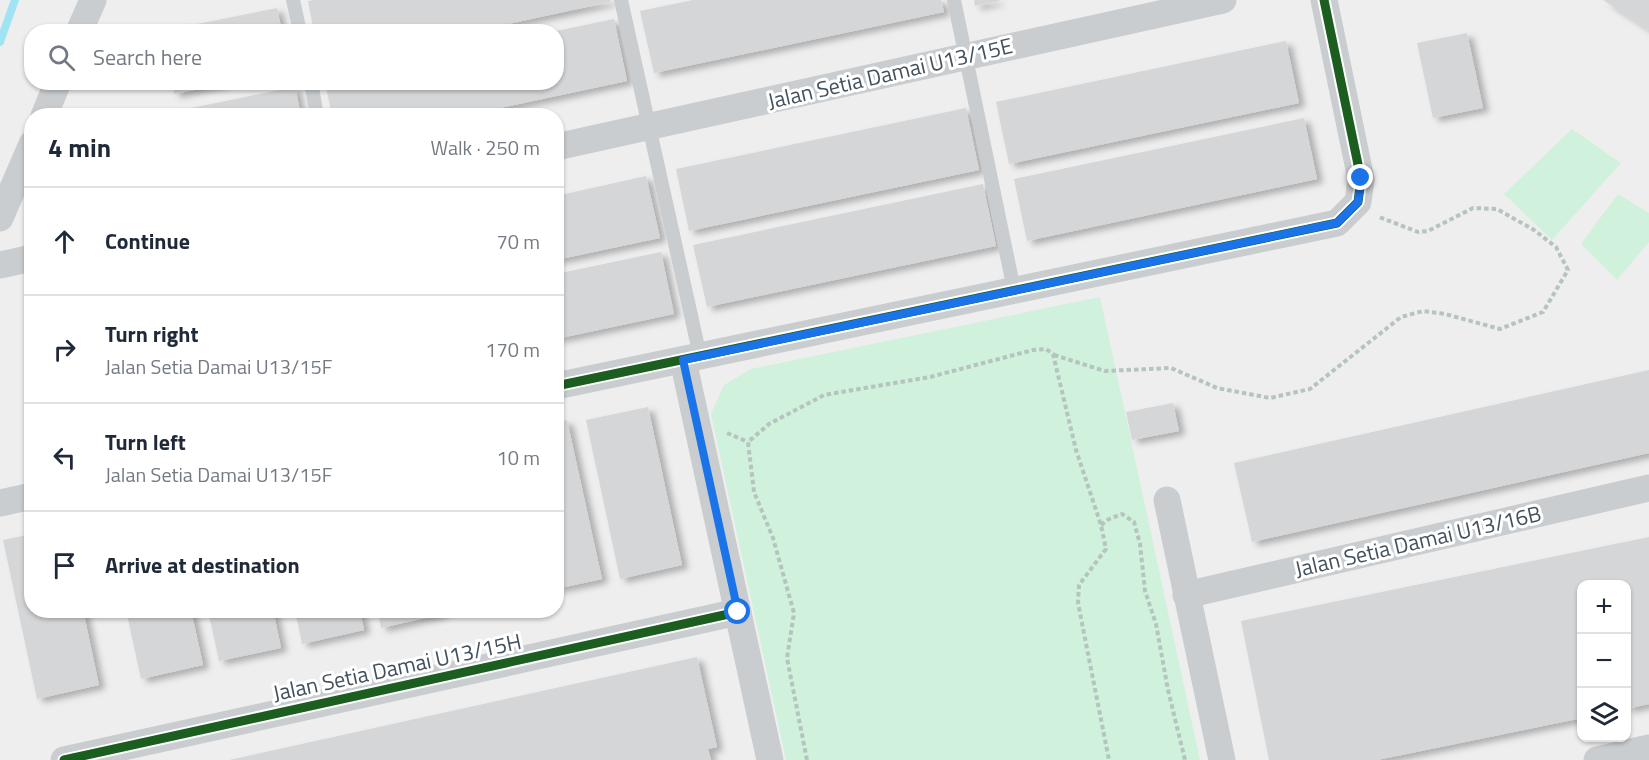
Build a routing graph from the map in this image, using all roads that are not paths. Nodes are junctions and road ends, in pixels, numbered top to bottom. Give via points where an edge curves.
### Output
1 (93, 0) edge
2 (294, 0) edge
3 (621, 0) edge
4 (954, 0) edge
5 (1223, 0) edge
6 (1324, 0) edge
7 (83, 24) edge
8 (298, 24) edge
9 (966, 56) junction
10 (55, 90) edge
11 (312, 90) edge
12 (47, 108) edge
13 (315, 108) edge
14 (648, 126) junction
15 (564, 145) edge
16 (24, 162) edge
17 (0, 218) edge
18 (24, 260) edge
19 (0, 265) edge
20 (1014, 290) junction
21 (692, 358) junction
22 (564, 384) edge
23 (1649, 488) edge
24 (24, 498) edge
25 (1167, 500) dead end
26 (0, 503) edge
27 (1186, 595) junction
28 (738, 612) junction
29 (1649, 748) edge
30 (64, 760) edge
31 (770, 760) edge
32 (1222, 760) edge
33 (1597, 760) edge

1 - 7 street
2 - 8 lane
3 - 14 lane
4 - 9 lane
5 - 9 street, Jalan Setia Damai U13/15E
6 - 20 street via 1361,178 1358,202 1337,223
9 - 14 street, Jalan Setia Damai U13/15E
9 - 20 lane
10 - 12 street
11 - 13 lane
14 - 15 street, Jalan Setia Damai U13/15E
14 - 21 lane
16 - 17 street
18 - 19 street
20 - 21 street
21 - 22 street
21 - 28 street
23 - 27 street, Jalan Setia Damai U13/16B
24 - 26 street
25 - 27 street
27 - 32 street
28 - 30 street, Jalan Setia Damai U13/15H
28 - 31 street
29 - 33 street

